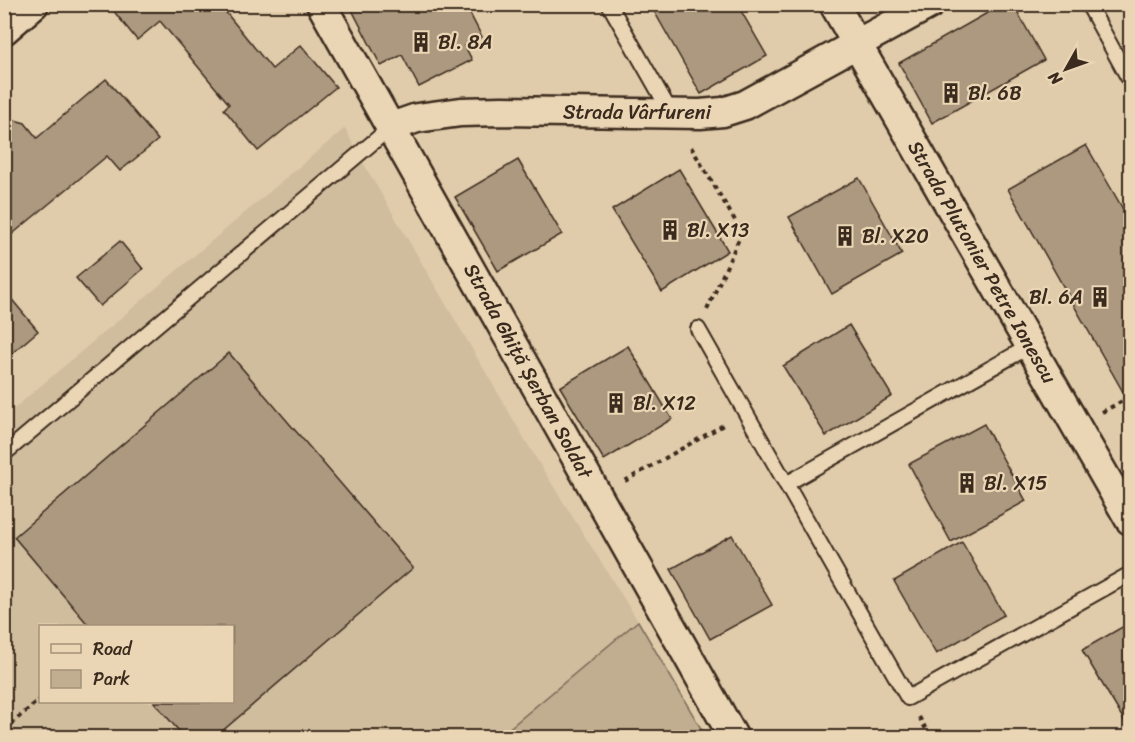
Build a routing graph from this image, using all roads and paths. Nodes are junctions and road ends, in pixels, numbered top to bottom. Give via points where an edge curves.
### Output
1 (34, 4) edge
2 (321, 4) edge
3 (609, 4) edge
4 (834, 4) edge
5 (930, 4) edge
6 (1088, 4) edge
7 (4, 30) edge
8 (857, 45) junction
9 (1131, 81) edge
10 (671, 113) junction
11 (391, 127) junction
12 (698, 329) joint
13 (1030, 346) junction
14 (745, 413) junction
15 (4, 454) edge
16 (786, 484) junction
17 (598, 496) junction
18 (1131, 520) edge
19 (1131, 574) edge
20 (39, 700) edge
21 (4, 730) edge
22 (734, 738) edge

1 - 7 street
2 - 11 street, Strada Ghiță Șerban Soldat
3 - 10 lane
4 - 8 street, Strada Plutonier Petre Ionescu
5 - 8 street, Strada Vârfureni
6 - 9 lane
8 - 10 street, Strada Vârfureni via 745,105 723,112
8 - 13 street, Strada Plutonier Petre Ionescu
10 - 11 street, Strada Vârfureni via 461,112 417,118
10 - 12 path via 742,232
11 - 15 lane
11 - 17 street, Strada Ghiță Șerban Soldat
12 - 14 lane
13 - 16 lane
13 - 18 street, Strada Plutonier Petre Ionescu
14 - 16 lane
14 - 17 path
16 - 19 lane via 908,698
17 - 22 street, Strada Ghiță Șerban Soldat
20 - 21 path

